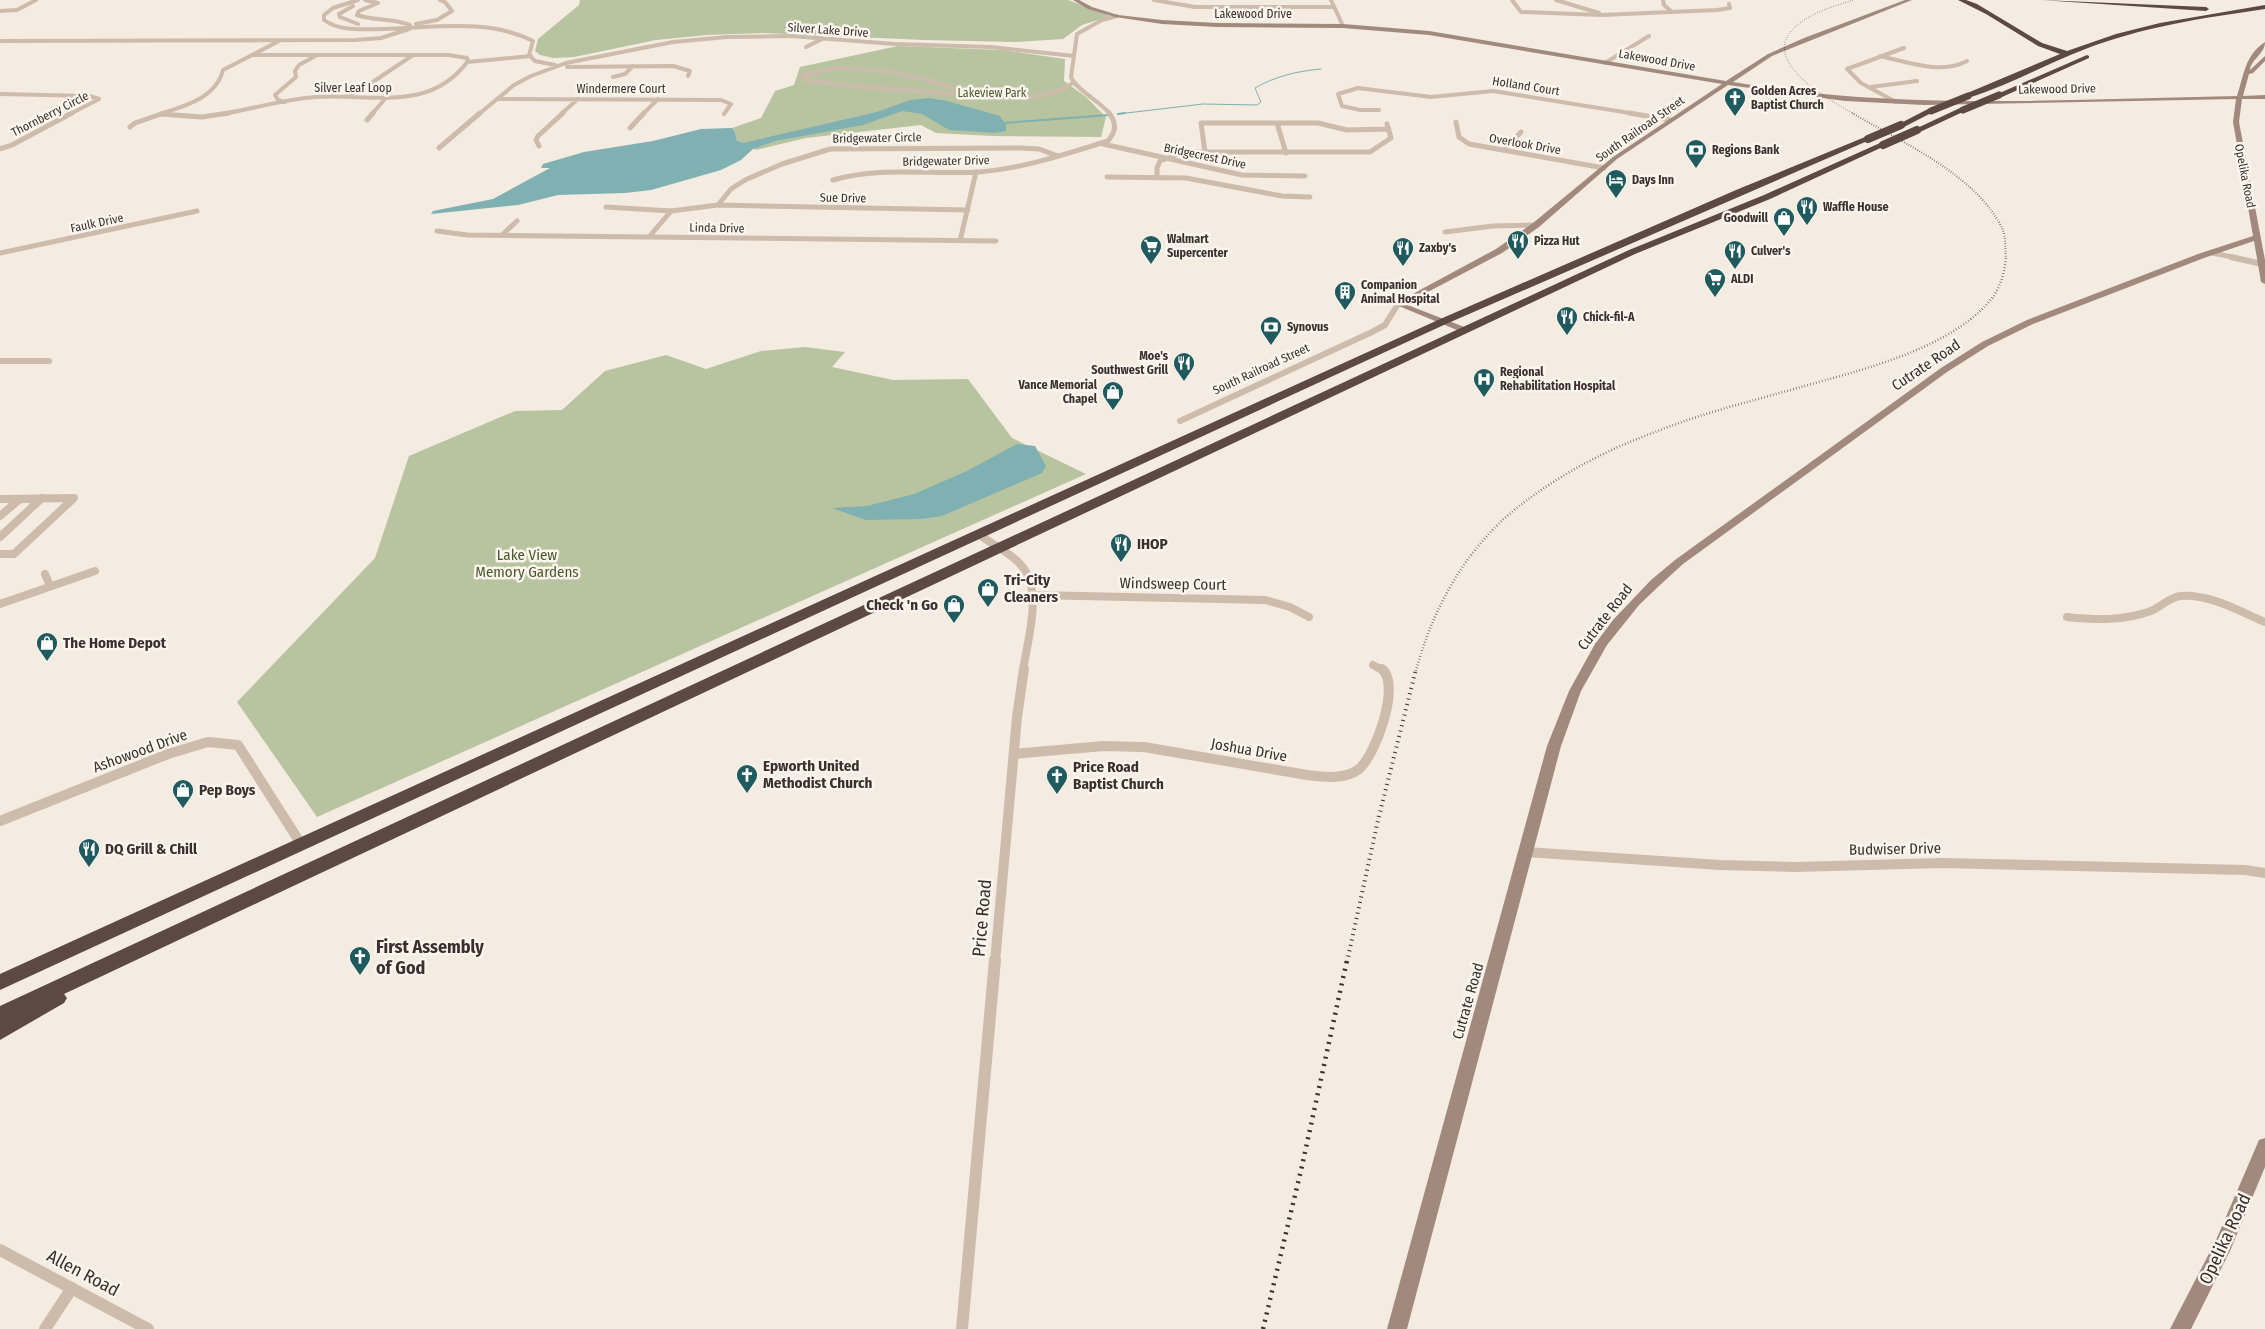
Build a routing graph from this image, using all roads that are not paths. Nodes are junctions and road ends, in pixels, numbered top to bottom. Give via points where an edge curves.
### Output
1 (36, 0) edge
2 (358, 0) edge
3 (367, 0) edge
4 (440, 0) edge
5 (1075, 0) edge
6 (1154, 0) edge
7 (1331, 0) edge
8 (1512, 0) edge
9 (1556, 0) edge
10 (1664, 0) edge
11 (1910, 0) edge
12 (1961, 0) edge
13 (2044, 0) edge
14 (1263, 2) dead end
15 (1729, 4) dead end
16 (1264, 7) junction
17 (1334, 7) junction
18 (2265, 7) edge
19 (2190, 8) junction
20 (2258, 8) junction
21 (0, 11) edge
22 (1671, 11) junction
23 (2265, 12) edge
24 (1607, 15) junction
25 (1117, 16) junction
26 (2223, 16) junction
27 (1343, 26) junction
28 (410, 27) junction
29 (1649, 36) dead end
30 (709, 38) junction
31 (823, 39) junction
32 (280, 40) junction
33 (2132, 40) dead end
34 (0, 41) edge
35 (712, 44) dead end
36 (2265, 44) edge
37 (2042, 46) junction
38 (806, 47) dead end
39 (1904, 48) dead end
40 (252, 54) junction
41 (2067, 54) junction
42 (318, 55) junction
43 (413, 55) junction
44 (1074, 56) junction
45 (1880, 56) junction
46 (532, 58) junction
47 (2265, 58) edge
48 (582, 60) junction
49 (1967, 61) dead end
50 (468, 62) junction
51 (543, 62) junction
52 (1605, 63) junction
53 (2042, 64) junction
54 (559, 65) junction
55 (633, 66) junction
56 (2247, 72) junction
57 (538, 73) junction
58 (688, 76) dead end
59 (613, 77) dead end
60 (1918, 80) dead end
61 (1073, 83) junction
62 (1728, 84) junction
63 (1868, 87) junction
64 (2241, 88) junction
65 (0, 94) edge
66 (971, 95) junction
67 (346, 97) junction
68 (2239, 97) junction
69 (2265, 97) edge
70 (2214, 98) junction
71 (497, 99) junction
72 (578, 99) junction
73 (384, 100) junction
74 (658, 100) junction
75 (285, 102) junction
76 (1896, 102) junction
77 (2237, 105) junction
78 (1379, 110) dead end
79 (161, 114) junction
80 (724, 114) dead end
81 (368, 120) dead end
82 (1670, 120) junction
83 (1456, 122) dead end
84 (1277, 123) junction
85 (130, 127) dead end
86 (630, 128) dead end
87 (1521, 132) dead end
88 (1102, 144) junction
89 (539, 146) dead end
90 (0, 148) edge
91 (439, 148) dead end
92 (984, 148) joint
93 (1504, 150) junction
94 (1205, 152) junction
95 (1286, 153) junction
96 (1058, 156) junction
97 (1167, 158) junction
98 (1604, 168) junction
99 (976, 172) junction
100 (1305, 176) dead end
101 (1107, 177) dead end
102 (1157, 178) junction
103 (833, 180) dead end
104 (1310, 197) dead end
105 (718, 205) junction
106 (606, 207) dead end
107 (968, 210) junction
108 (197, 211) dead end
109 (671, 211) junction
110 (518, 221) dead end
111 (1536, 226) junction
112 (437, 231) dead end
113 (1445, 232) dead end
114 (502, 235) junction
115 (649, 237) junction
116 (2257, 241) junction
117 (960, 242) junction
118 (996, 242) dead end
119 (0, 253) edge
120 (2212, 253) junction
121 (2261, 261) junction
122 (2265, 282) edge
123 (1398, 304) junction
124 (1442, 322) junction
125 (1464, 330) junction
126 (49, 360) dead end
127 (0, 361) edge
128 (1180, 420) dead end
129 (42, 498) junction
130 (0, 499) edge
131 (20, 499) junction
132 (0, 516) edge
133 (978, 534) junction
134 (0, 537) edge
135 (998, 548) junction
136 (0, 554) edge
137 (95, 571) dead end
138 (45, 574) dead end
139 (50, 586) junction
140 (1034, 595) junction
141 (0, 604) edge
142 (1309, 617) dead end
143 (2066, 617) dead end
144 (2265, 622) edge
145 (1373, 665) dead end
146 (1014, 754) junction
147 (0, 821) edge
148 (301, 844) junction
149 (1526, 852) junction
150 (2265, 873) edge
151 (150, 945) junction
152 (0, 982) edge
153 (0, 1015) edge
154 (0, 1032) edge
155 (2265, 1146) edge
156 (0, 1250) edge
157 (72, 1288) junction
158 (46, 1329) edge
159 (148, 1329) edge
160 (962, 1329) edge
161 (1397, 1329) edge
162 (2180, 1329) edge

1 - 21 street via 17,10
2 - 28 street via 333,8 324,15 324,20 349,28
3 - 28 street via 378,3 359,10 357,15 404,22
3 - 28 street via 346,8 340,17 353,23
4 - 28 street via 452,11 437,20
5 - 25 street, Lakewood Drive
6 - 16 street via 1195,7
7 - 17 street
8 - 24 street via 1517,9 1529,14
9 - 24 street
10 - 22 street via 1664,5
11 - 62 street, South Railroad Street via 1781,49
12 - 37 highway via 1983,9
13 - 19 highway
14 - 16 street
15 - 22 street via 1730,8 1717,10
16 - 17 street
17 - 27 street
18 - 20 highway
19 - 20 highway
19 - 26 highway
20 - 26 highway
22 - 24 street
23 - 26 highway
25 - 27 street, Lakewood Drive via 1180,24
25 - 44 street via 1094,23 1077,34
26 - 33 highway
26 - 41 highway via 2136,31
27 - 52 street, Lakewood Drive via 1429,34
28 - 32 street via 366,40
28 - 46 street via 487,28 518,33 533,41 529,55
29 - 52 street
30 - 31 street, Silver Lake Drive via 776,36
30 - 35 street
30 - 48 street, Silver Lake Drive via 641,47
31 - 38 street
31 - 44 street, Silver Lake Drive via 991,47
32 - 34 street
32 - 40 street
36 - 56 street, Opelika Road via 2250,60
37 - 41 highway
37 - 53 highway via 2048,57
39 - 45 street
40 - 42 street
40 - 79 street via 223,70 218,85 212,90
41 - 53 highway
41 - 125 highway, bridge via 2093,54 1760,200 1632,252
42 - 43 street
42 - 75 street via 299,65 293,82 275,95
43 - 50 street via 461,56
43 - 67 street
44 - 61 street
45 - 49 street via 1940,67 1960,66
45 - 63 street via 1847,69 1848,74
46 - 50 street
46 - 51 street
47 - 56 street
48 - 51 street, Silver Lake Drive
48 - 54 street, Silver Lake Drive
50 - 73 street, Silver Leaf Loop via 436,88 422,94
51 - 54 street
51 - 57 street
52 - 62 street, Lakewood Drive
53 - 124 highway, bridge
54 - 55 street
54 - 57 street, Silver Lake Drive
55 - 58 street via 682,67 690,71
55 - 59 street via 624,74
56 - 64 street, Opelika Road
57 - 71 street, Silver Lake Drive via 514,85
60 - 63 street
61 - 66 street via 1042,95 1007,98
61 - 88 street via 1111,112 1114,129 1111,139
62 - 76 street, Lakewood Drive via 1812,96
62 - 82 street, South Railroad Street
63 - 76 street
64 - 68 street, Opelika Road
64 - 69 street
65 - 90 street, Thornberry Circle via 99,99 12,146
66 - 66 street via 939,82 872,69 834,68 803,76 807,81 847,86
67 - 73 street, Silver Leaf Loop
67 - 75 street, Silver Leaf Loop via 315,97
68 - 69 street, Lakewood Drive
68 - 70 street, Lakewood Drive
68 - 77 street, Opelika Road
70 - 76 street, Lakewood Drive
70 - 77 street
71 - 72 street, Windermere Court
71 - 91 street, Silver Lake Drive
72 - 74 street, Windermere Court
72 - 89 street via 538,136
73 - 81 street
74 - 80 street, Windermere Court via 726,101 731,104
74 - 86 street
75 - 79 street, Silver Leaf Loop via 214,117 184,118
77 - 116 street, Opelika Road via 2238,140
78 - 82 street, Holland Court via 1346,108 1338,94 1368,89 1438,97 1470,90 1493,90
79 - 85 street
82 - 98 street, South Railroad Street
83 - 93 street, Overlook Drive via 1456,131 1464,141
84 - 94 street via 1201,123
84 - 95 street
84 - 95 street via 1318,123 1347,130 1388,127 1390,140 1370,152
87 - 93 street
88 - 96 street, Bridgewater Drive
88 - 97 street, Bridgecrest Drive
92 - 96 street, Bridgewater Drive via 1039,150
92 - 105 street, Bridgewater Circle via 824,150 746,180 728,191
93 - 98 street, Overlook Drive
94 - 95 street
94 - 97 street via 1178,153
96 - 99 street, Bridgewater Drive
97 - 100 street, Bridgecrest Drive via 1242,175
97 - 102 street via 1160,161
98 - 111 street, South Railroad Street
99 - 103 street, Bridgewater Drive via 858,173
99 - 107 street
101 - 102 street
102 - 104 street via 1186,178 1282,196
105 - 107 street, Sue Drive
105 - 109 street
106 - 109 street
107 - 117 street
108 - 119 street, Faulk Drive
109 - 115 street
110 - 114 street
111 - 113 street via 1493,226
111 - 123 street, South Railroad Street via 1499,250
112 - 114 street, Linda Drive
114 - 115 street, Linda Drive
115 - 117 street, Linda Drive
116 - 120 street, Cutrate Road
116 - 121 street, Opelika Road
117 - 118 street, Linda Drive
120 - 121 street
120 - 149 street, Cutrate Road via 2046,315 1985,344 1735,520 1651,585 1603,640 1583,672 1554,746
121 - 122 street, Opelika Road
123 - 124 street
123 - 128 street, South Railroad Street via 1385,325 1372,332
124 - 125 street
124 - 133 highway
125 - 135 highway
126 - 127 street
129 - 131 street
129 - 134 street
129 - 136 street via 74,498 14,554
130 - 131 street
131 - 132 street
133 - 135 street
133 - 148 highway
135 - 140 street via 1026,572
135 - 151 highway
137 - 139 street
138 - 139 street
139 - 141 street
140 - 142 street, Windsweep Court via 1265,600
140 - 146 street, Price Road
143 - 144 street via 2093,619 2137,615 2180,596 2206,600
145 - 146 street, Joshua Drive via 1384,670 1388,677 1387,700 1377,740 1365,764 1347,775 1307,775 1130,746
146 - 160 street, Price Road
147 - 148 street, Ashowood Drive via 168,754 208,742 238,744
148 - 152 highway
149 - 150 street, Budwiser Drive via 1758,866 2092,865
149 - 161 street, Cutrate Road
151 - 153 highway
151 - 154 highway
155 - 162 street, Opelika Road via 2223,1245
156 - 157 street, Allen Road
157 - 158 street
157 - 159 street, Allen Road

